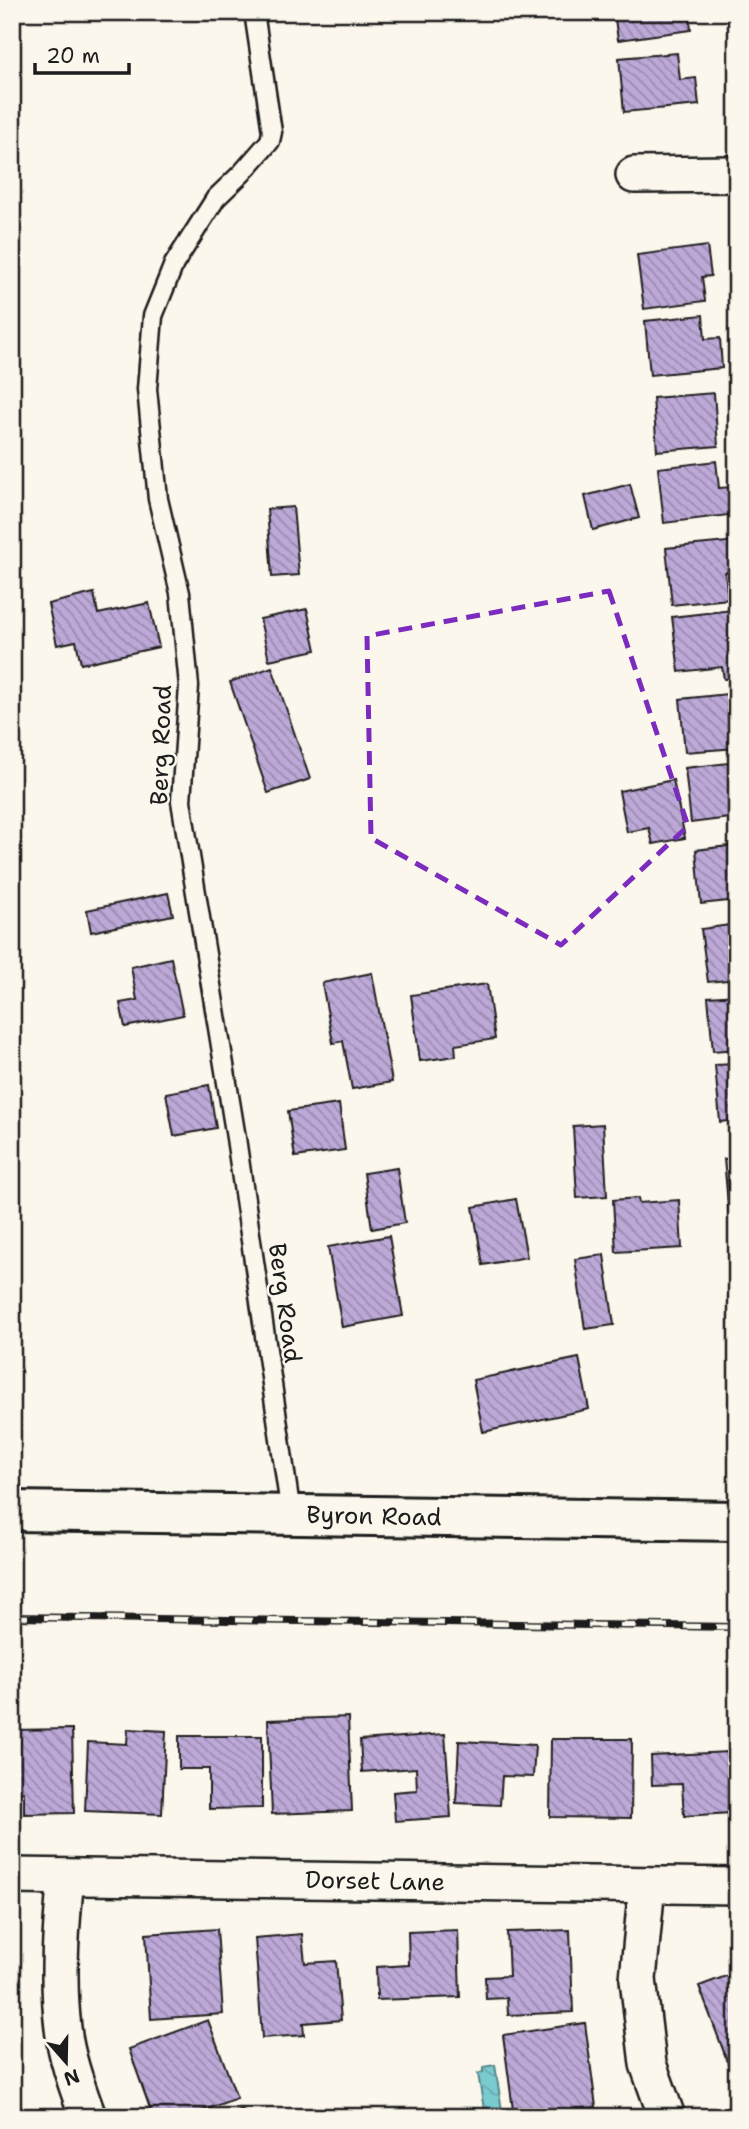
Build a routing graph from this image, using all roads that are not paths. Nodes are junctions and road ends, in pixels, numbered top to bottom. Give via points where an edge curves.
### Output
1 (254, 12) edge
2 (737, 174) edge
3 (634, 175) dead end
4 (12, 1511) edge
5 (291, 1514) junction
6 (737, 1521) edge
7 (12, 1876) edge
8 (65, 1877) junction
9 (647, 1885) junction
10 (737, 1886) edge
11 (88, 2117) edge
12 (667, 2117) edge

1 - 5 lane, Berg Road via 270,141 216,198 174,264 153,316 147,389 158,499 180,593 189,687 181,801
2 - 3 street
4 - 5 main road, Byron Road
5 - 6 main road, Byron Road
7 - 8 street, Dorset Lane
8 - 9 street, Dorset Lane
8 - 11 street via 60,1942 63,2030
9 - 10 street, Dorset Lane
9 - 12 street via 638,1979 648,2064

